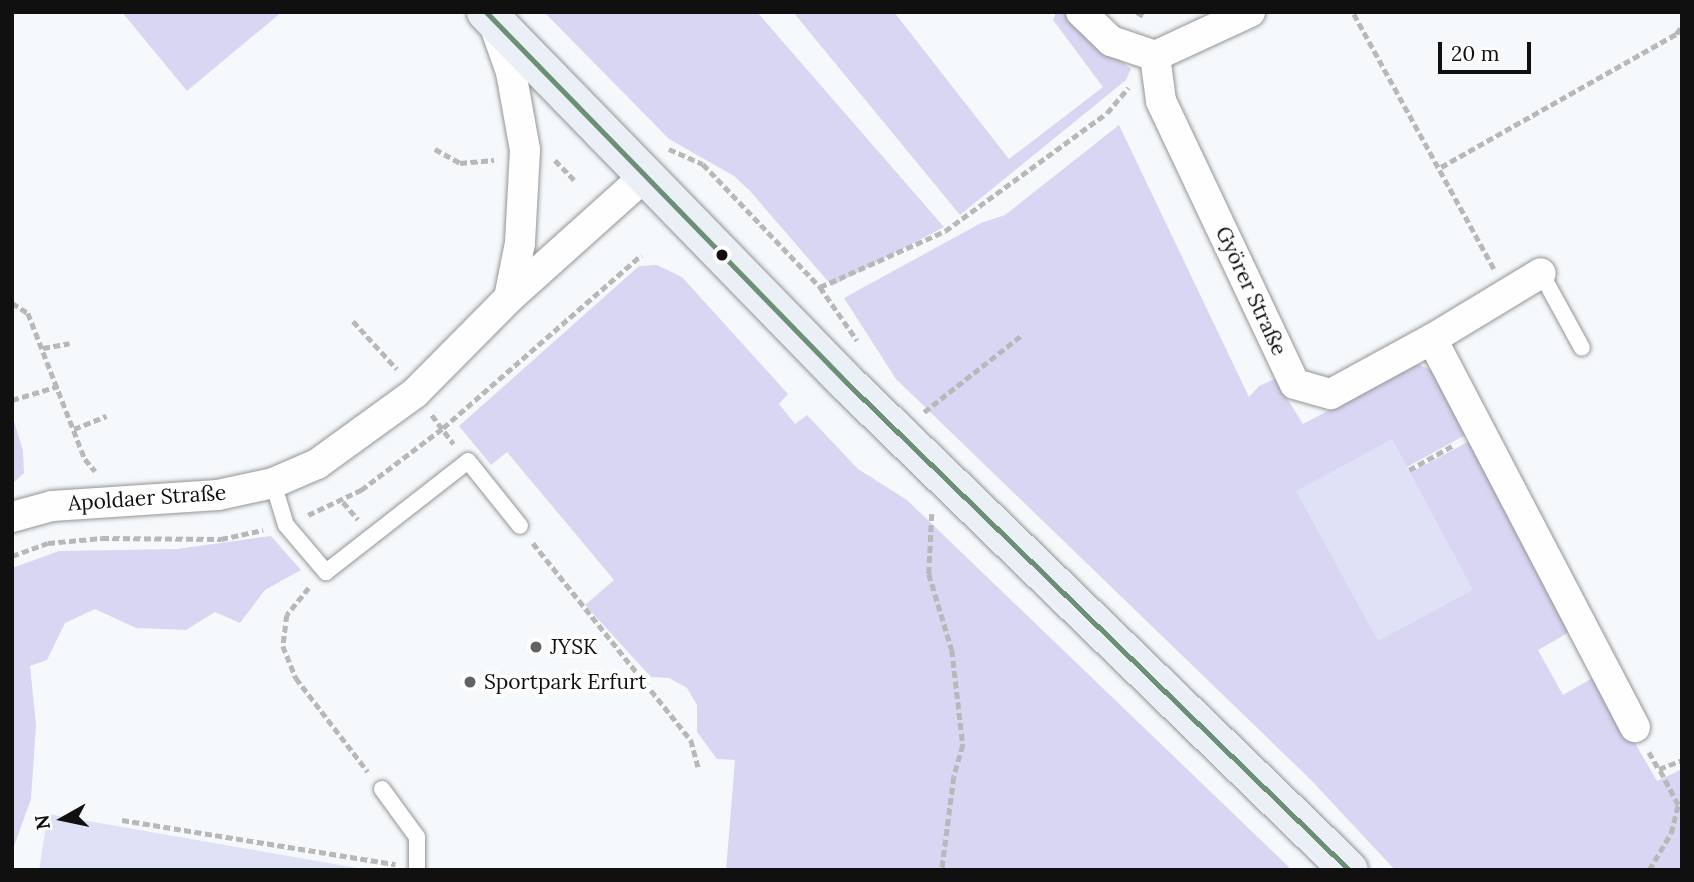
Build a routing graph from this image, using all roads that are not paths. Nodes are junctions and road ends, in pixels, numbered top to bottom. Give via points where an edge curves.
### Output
1 (1081, 12) edge
2 (1250, 12) edge
3 (490, 16) edge
4 (1155, 56) junction
5 (652, 160) junction
6 (1541, 273) joint
7 (509, 298) junction
8 (1432, 339) junction
9 (1581, 348) dead end
10 (273, 484) junction
11 (12, 517) edge
12 (520, 526) road end
13 (1635, 727) dead end
14 (382, 789) road end
15 (417, 869) edge
16 (1349, 870) edge

1 - 4 street via 1111,41
2 - 4 street
3 - 5 main road
3 - 7 street via 512,72 525,150 520,243
4 - 8 street, Györer Straße via 1161,101 1295,384 1331,394
5 - 7 street, Apoldaer Straße
5 - 16 main road via 847,383
6 - 8 street, Györer Straße
6 - 9 lane
7 - 10 street, Apoldaer Straße via 381,422 317,464
8 - 13 street
10 - 11 street, Apoldaer Straße via 218,495 52,506
10 - 12 lane via 286,524 326,572 468,461
14 - 15 lane via 417,837

